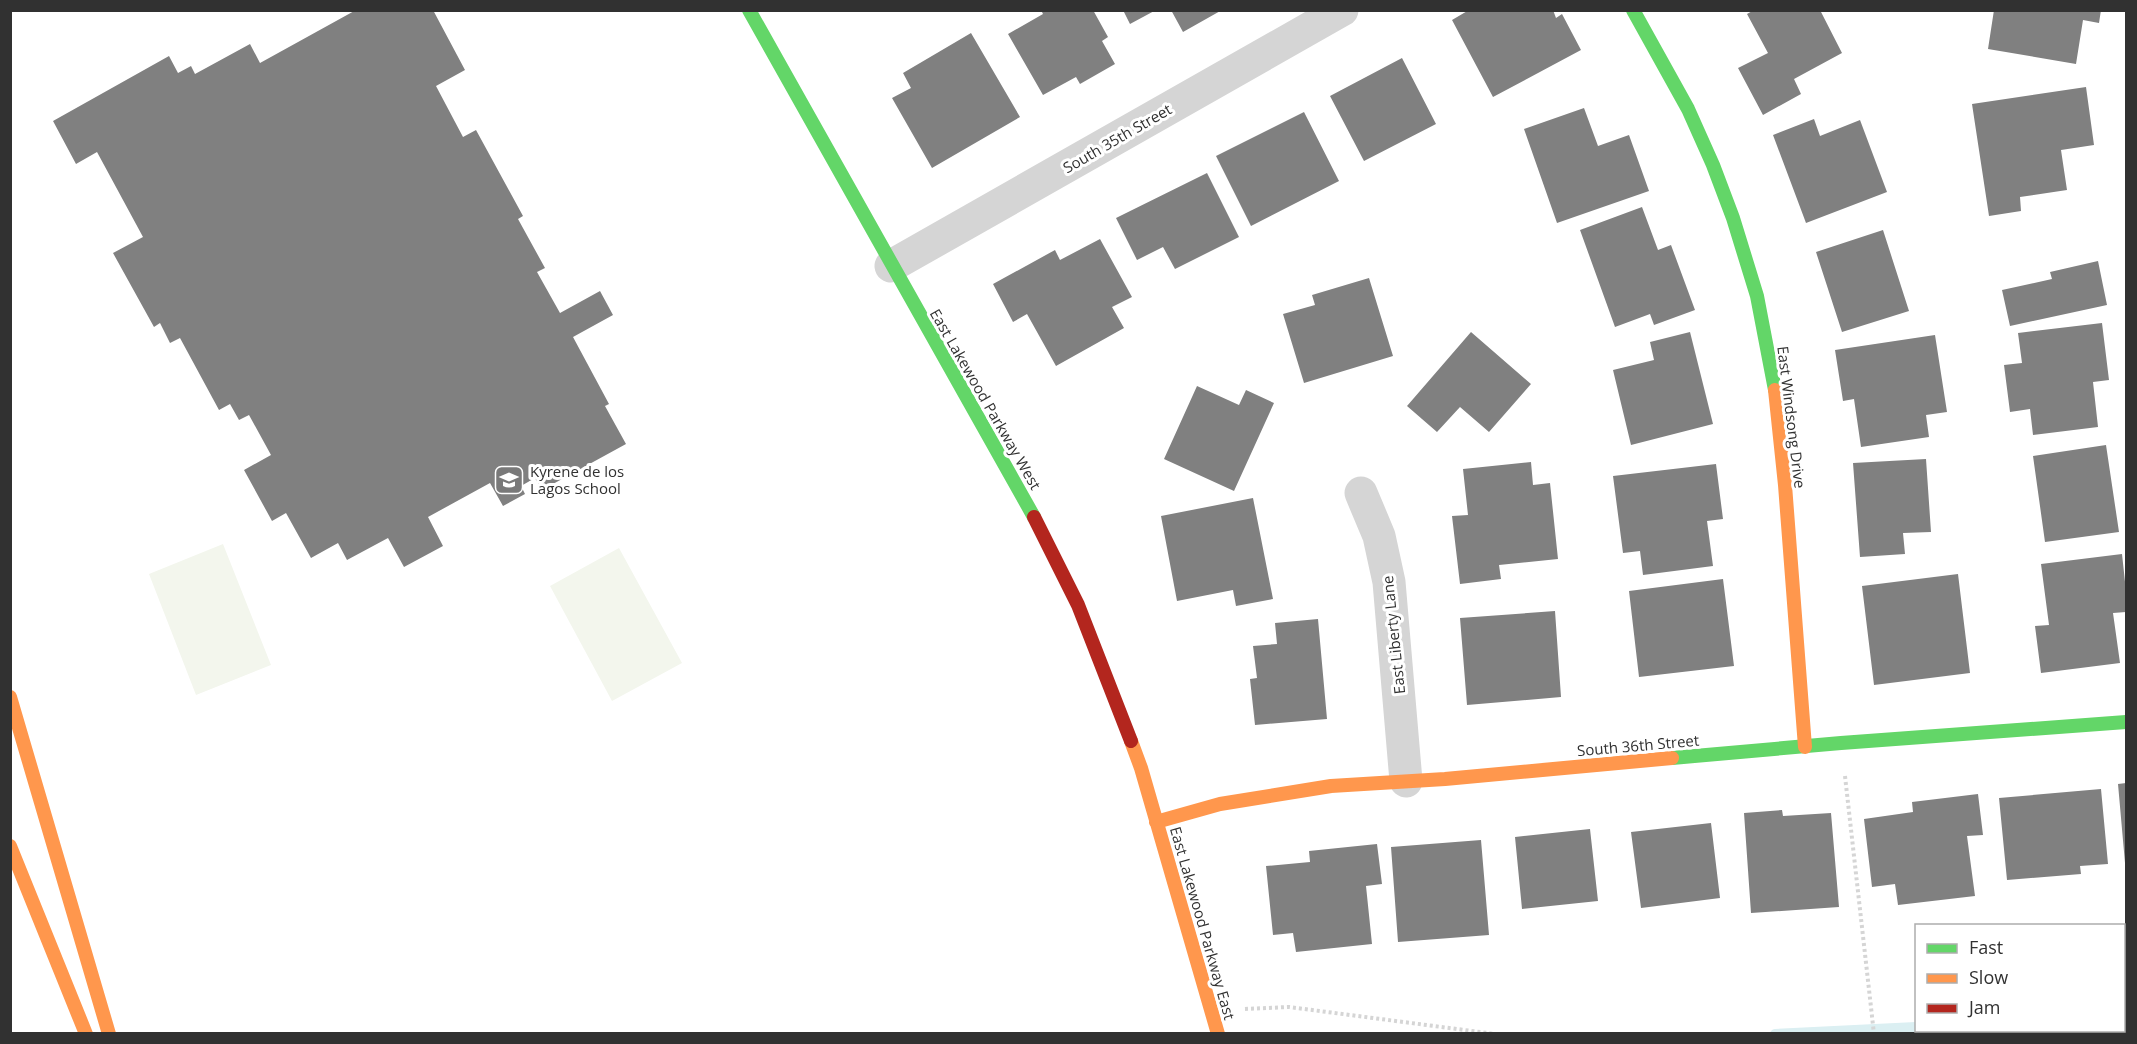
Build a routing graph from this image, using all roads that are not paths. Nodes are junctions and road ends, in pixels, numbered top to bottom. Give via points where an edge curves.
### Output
1 (748, 10) edge
2 (1342, 10) edge
3 (1633, 10) edge
4 (891, 266) junction
5 (1361, 493) dead end
6 (10, 697) edge
7 (2127, 722) edge
8 (1805, 747) junction
9 (1407, 781) junction
10 (1156, 822) junction
11 (10, 846) edge
12 (86, 1034) edge
13 (109, 1034) edge
14 (1218, 1034) edge

1 - 4 main road, East Lakewood Parkway West
2 - 4 street, South 35th Street
3 - 8 main road, East Windsong Drive via 1688,109 1713,165 1757,296 1774,383 1785,485
4 - 10 main road, East Lakewood Parkway West via 1043,532 1078,605 1133,747
5 - 9 street, East Liberty Lane via 1379,536 1389,582
6 - 13 main road
7 - 8 main road, South 36th Street
8 - 9 main road, South 36th Street
9 - 10 main road, South 36th Street via 1330,786 1220,804
10 - 14 main road, East Lakewood Parkway East
11 - 12 main road

